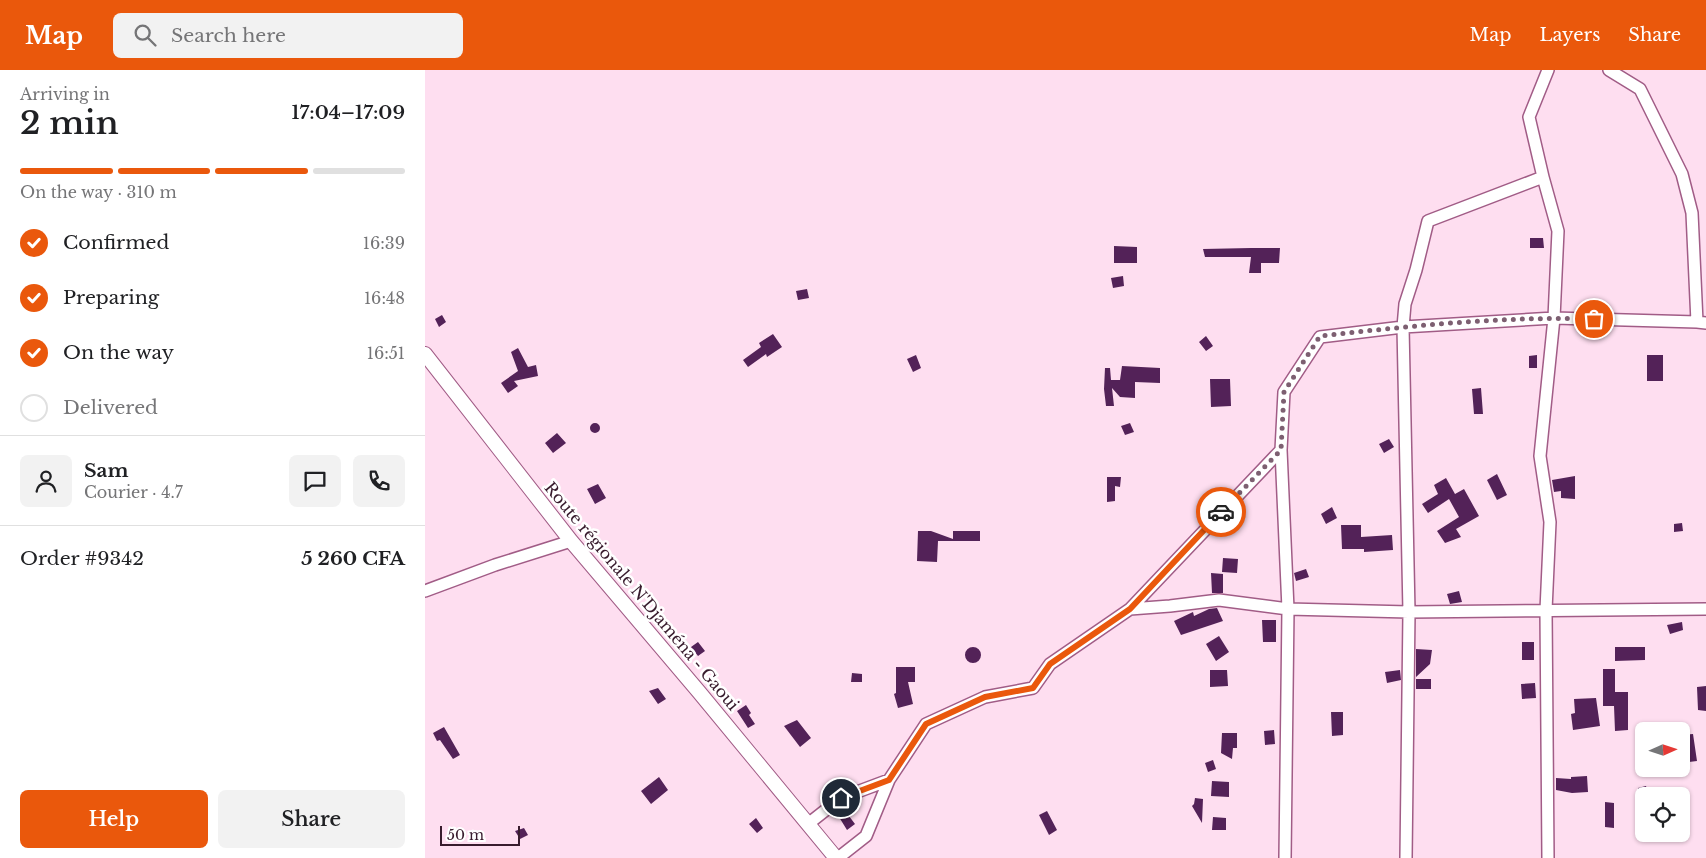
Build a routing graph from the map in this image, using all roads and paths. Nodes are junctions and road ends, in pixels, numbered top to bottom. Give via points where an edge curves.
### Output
1 (1548, 70) edge
2 (1609, 70) edge
3 (1543, 177) junction
4 (1554, 318) junction
5 (1702, 323) edge
6 (1403, 327) junction
7 (425, 354) edge
8 (1281, 450) junction
9 (571, 541) junction
10 (425, 591) edge
11 (1706, 608) edge
12 (1130, 609) junction
13 (1288, 609) junction
14 (1546, 610) junction
15 (1409, 612) junction
16 (889, 780) junction
17 (808, 824) junction
18 (837, 858) edge
19 (1285, 858) edge
20 (1406, 858) edge
21 (1548, 858) edge

1 - 3 street via 1529,117
2 - 5 street via 1641,88 1682,174 1692,213
3 - 4 street via 1558,231
3 - 6 street via 1428,221 1405,304
4 - 5 street
4 - 6 street
4 - 14 street via 1541,456 1550,522
6 - 8 street via 1320,336 1284,392
6 - 15 street
7 - 9 street, Route régionale N'Djaména - Gaoui
8 - 12 street
8 - 13 street
9 - 10 street
9 - 17 street, Route régionale N'Djaména - Gaoui
11 - 14 street
12 - 13 street via 1219,600
12 - 16 street via 1050,664 1033,688 985,697 926,724
13 - 15 street
13 - 19 street
14 - 15 street
14 - 21 street
15 - 20 street
16 - 17 street via 841,798
16 - 18 street via 866,836
17 - 18 street, Route régionale N'Djaména - Gaoui

